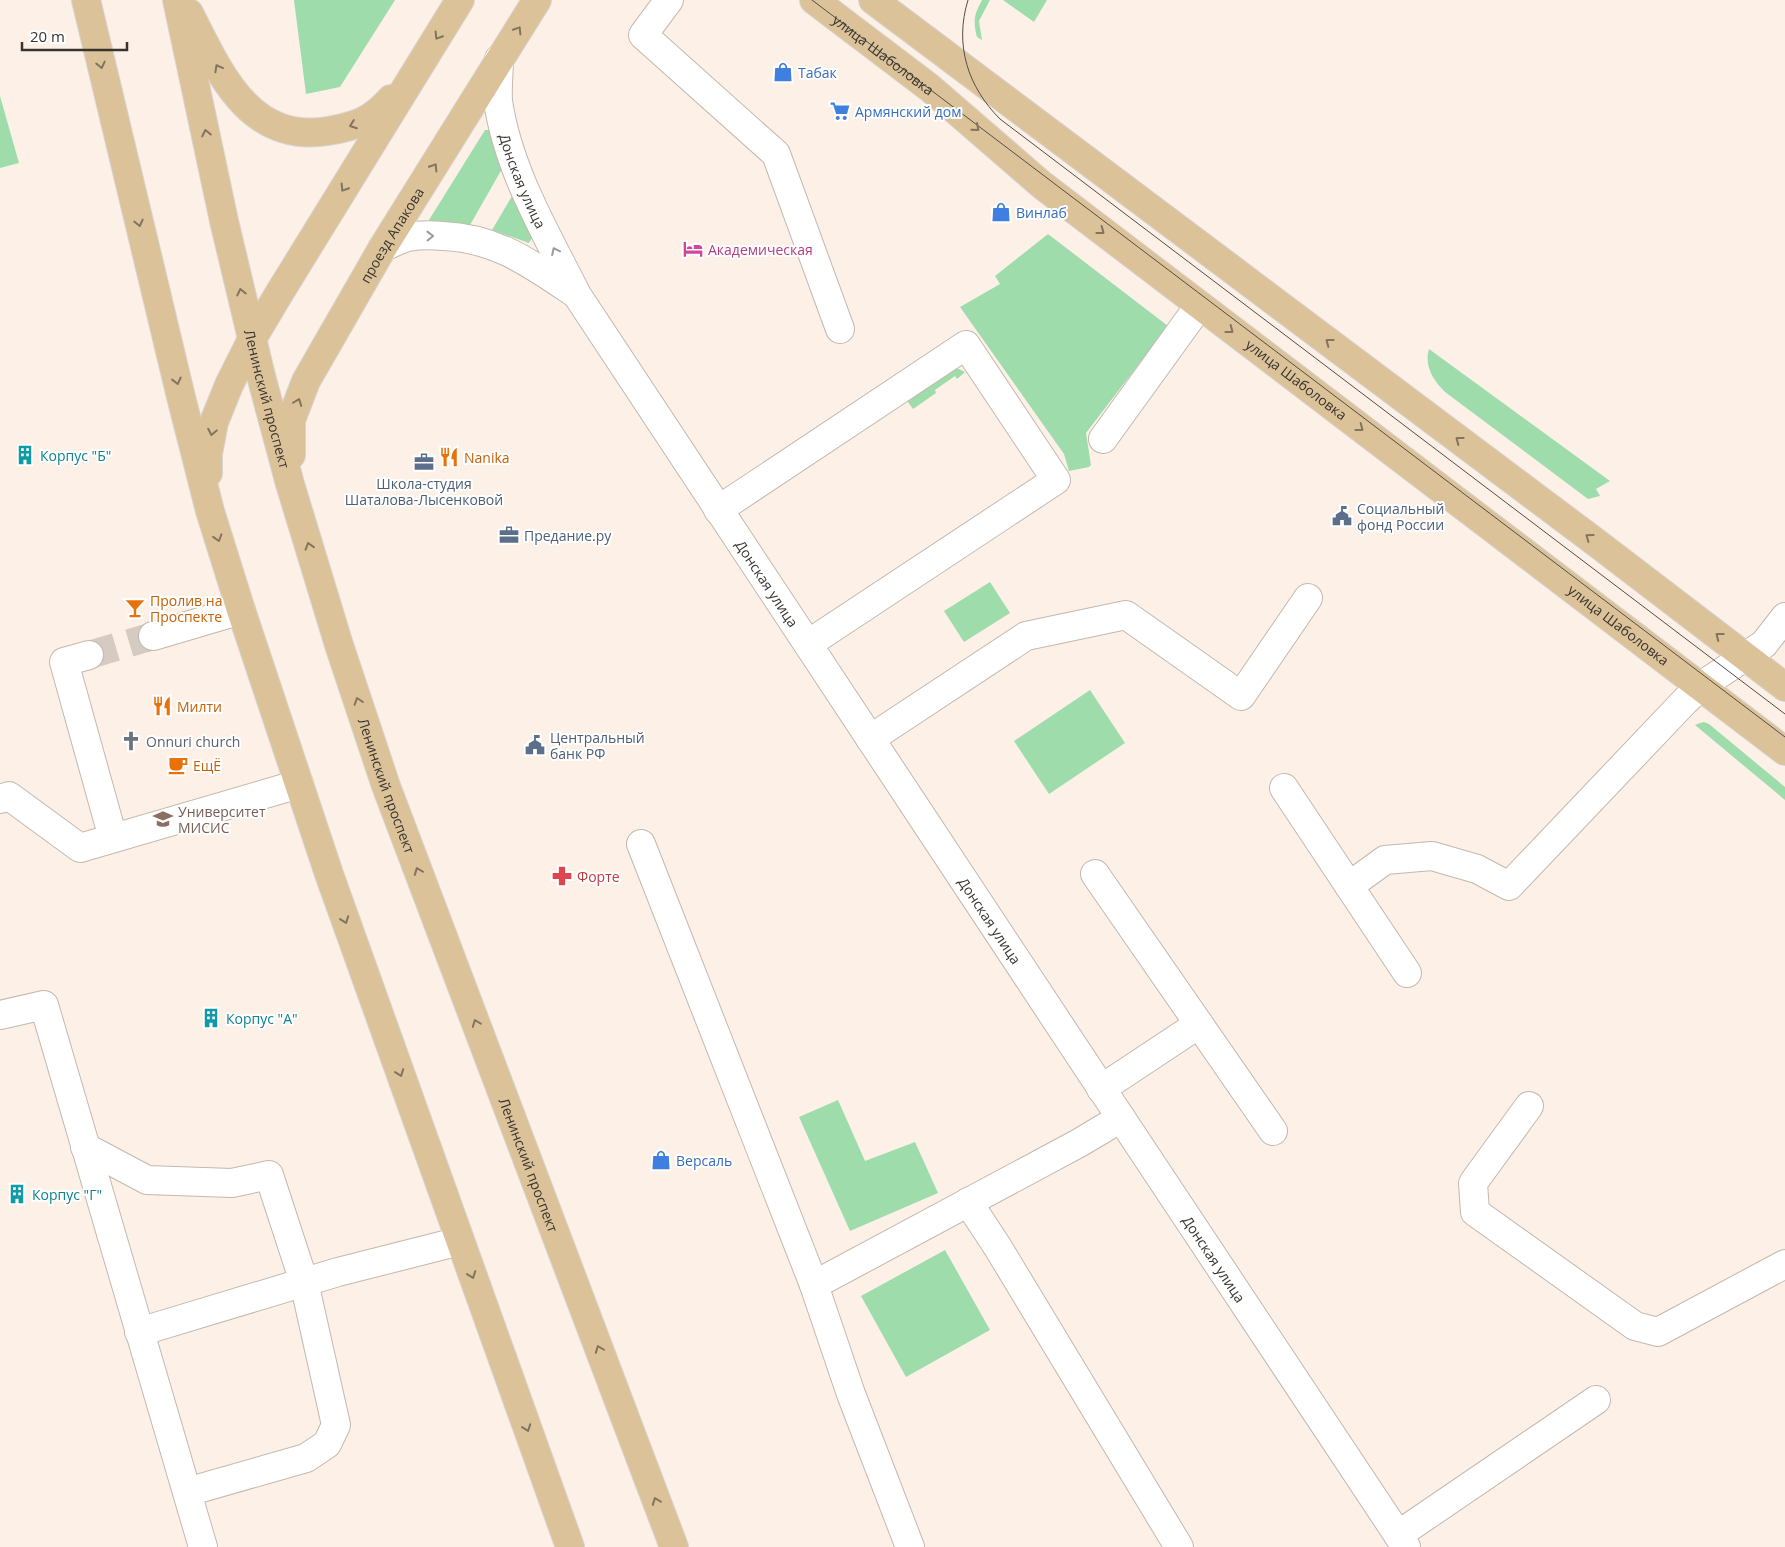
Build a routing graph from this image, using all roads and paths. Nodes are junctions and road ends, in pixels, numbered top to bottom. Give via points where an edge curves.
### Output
1 (86, 0) edge
2 (176, 0) edge
3 (183, 0) edge
4 (460, 0) edge
5 (537, 0) edge
6 (669, 0) edge
7 (814, 0) edge
8 (873, 0) edge
9 (499, 60) junction
10 (416, 72) junction
11 (383, 247) junction
12 (577, 294) junction
13 (1199, 306) junction
14 (840, 329) dead end
15 (252, 340) junction
16 (1103, 439) dead end
17 (290, 484) junction
18 (718, 510) junction
19 (210, 511) junction
20 (1308, 598) dead end
21 (241, 610) junction
22 (1785, 617) edge
23 (154, 636) tunnel mouth
24 (808, 644) junction
25 (89, 655) tunnel mouth
26 (1746, 657) junction
27 (1701, 686) junction
28 (1785, 687) edge
29 (870, 739) junction
30 (1785, 751) edge
31 (299, 784) junction
32 (1284, 788) dead end
33 (0, 799) edge
34 (113, 838) junction
35 (641, 844) dead end
36 (1095, 874) dead end
37 (1349, 886) junction
38 (1407, 972) dead end
39 (0, 1015) edge
40 (1199, 1024) junction
41 (1101, 1089) junction
42 (1529, 1106) dead end
43 (1120, 1118) junction
44 (1273, 1131) dead end
45 (86, 1147) junction
46 (968, 1202) junction
47 (460, 1241) junction
48 (1785, 1264) edge
49 (304, 1282) junction
50 (814, 1285) junction
51 (140, 1332) junction
52 (1596, 1400) dead end
53 (187, 1492) junction
54 (1402, 1541) edge
55 (203, 1547) edge
56 (570, 1547) edge
57 (674, 1547) edge
58 (910, 1547) edge
59 (1180, 1547) edge

1 -> 19 main road
15 -> 2 main road, Ленинский проспект
10 -> 3 main road via 378,112 353,127 298,133 275,126 237,97 220,72
4 -> 10 main road
9 -> 5 main road, проезд Апакова
6 - 14 street via 643,35 776,154
7 -> 13 main road, улица Шаболовка via 930,88 1042,185
26 -> 8 main road
11 -> 9 main road, проезд Апакова
12 -> 9 street, Донская улица via 534,208 504,132 498,99
10 -> 15 main road
11 -> 12 street, Донская улица via 407,237 460,236 491,244 532,264
17 -> 11 main road, проезд Апакова via 291,420 306,382
12 - 18 street, Донская улица
13 - 16 street
13 -> 27 main road, улица Шаболовка
15 - 17 main road, Ленинский проспект
15 -> 19 main road via 214,422 208,454
57 -> 17 main road, Ленинский проспект via 386,786
18 - 24 street, Донская улица
18 - 24 street via 966,345 1056,480
19 -> 21 main road
20 - 29 street via 1241,696 1126,615 1026,636
21 - 23 street
21 - 31 main road
22 - 26 street via 1764,644
24 - 29 street, Донская улица
25 - 34 street via 64,662
26 - 27 street
26 - 28 main road
27 - 30 main road, улица Шаболовка
27 - 37 street via 1509,886 1477,869 1432,856 1385,860
29 - 41 street, Донская улица
31 - 34 street
31 -> 47 main road
32 - 37 street
33 - 34 street via 8,796 80,848
35 - 50 street
36 - 40 street
37 - 38 street
39 - 45 street via 44,1005
40 - 41 street
40 - 44 street
41 - 43 street, Донская улица
42 - 48 street via 1473,1182 1475,1212 1635,1326 1658,1332
43 - 46 street
43 - 54 street, Донская улица
45 - 49 street via 147,1180 232,1183 269,1175
45 - 51 street
46 - 50 street
46 - 59 street
47 - 49 street
47 -> 56 main road
49 - 51 street
49 - 53 street via 336,1425 327,1444 306,1458
50 - 58 street via 851,1394
51 - 53 street
52 - 54 street
53 - 55 street

